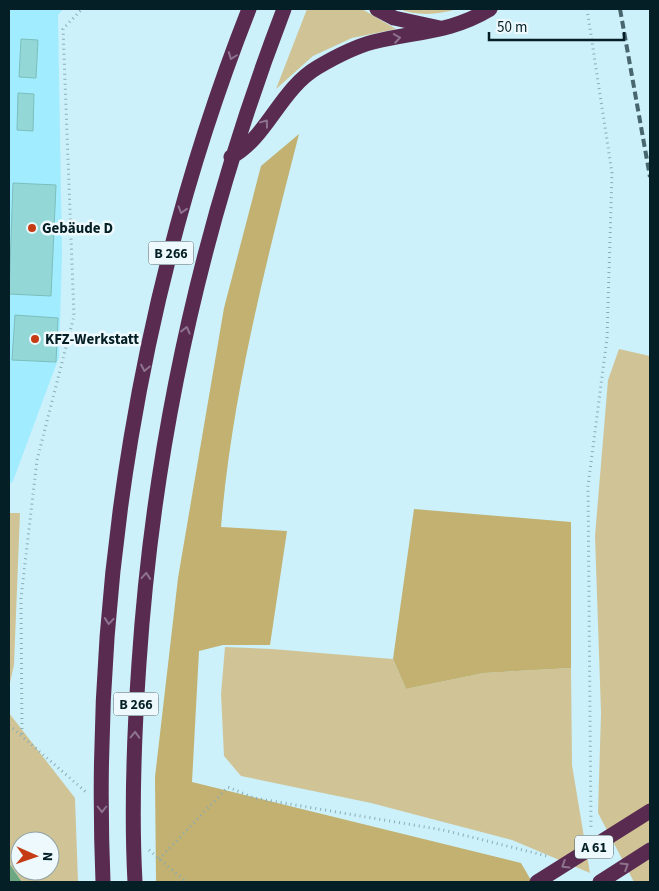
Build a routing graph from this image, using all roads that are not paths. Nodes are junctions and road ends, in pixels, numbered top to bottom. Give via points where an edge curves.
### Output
1 (249, 9) edge
2 (284, 9) edge
3 (377, 9) edge
4 (490, 9) edge
5 (444, 29) junction
6 (231, 157) junction
7 (650, 811) edge
8 (650, 850) edge
9 (104, 882) edge
10 (135, 882) edge
11 (537, 882) edge
12 (600, 882) edge

1 -> 9 highway, B 266 via 176,229 132,439 109,622 102,760
2 - 6 highway, B 266
3 - 5 highway via 394,18
4 - 5 highway via 467,22
6 -> 5 highway via 246,149 306,74 372,42
10 -> 6 highway, B 266 via 133,784 150,526 184,340
7 -> 11 highway, A 61
12 -> 8 highway, A 61

